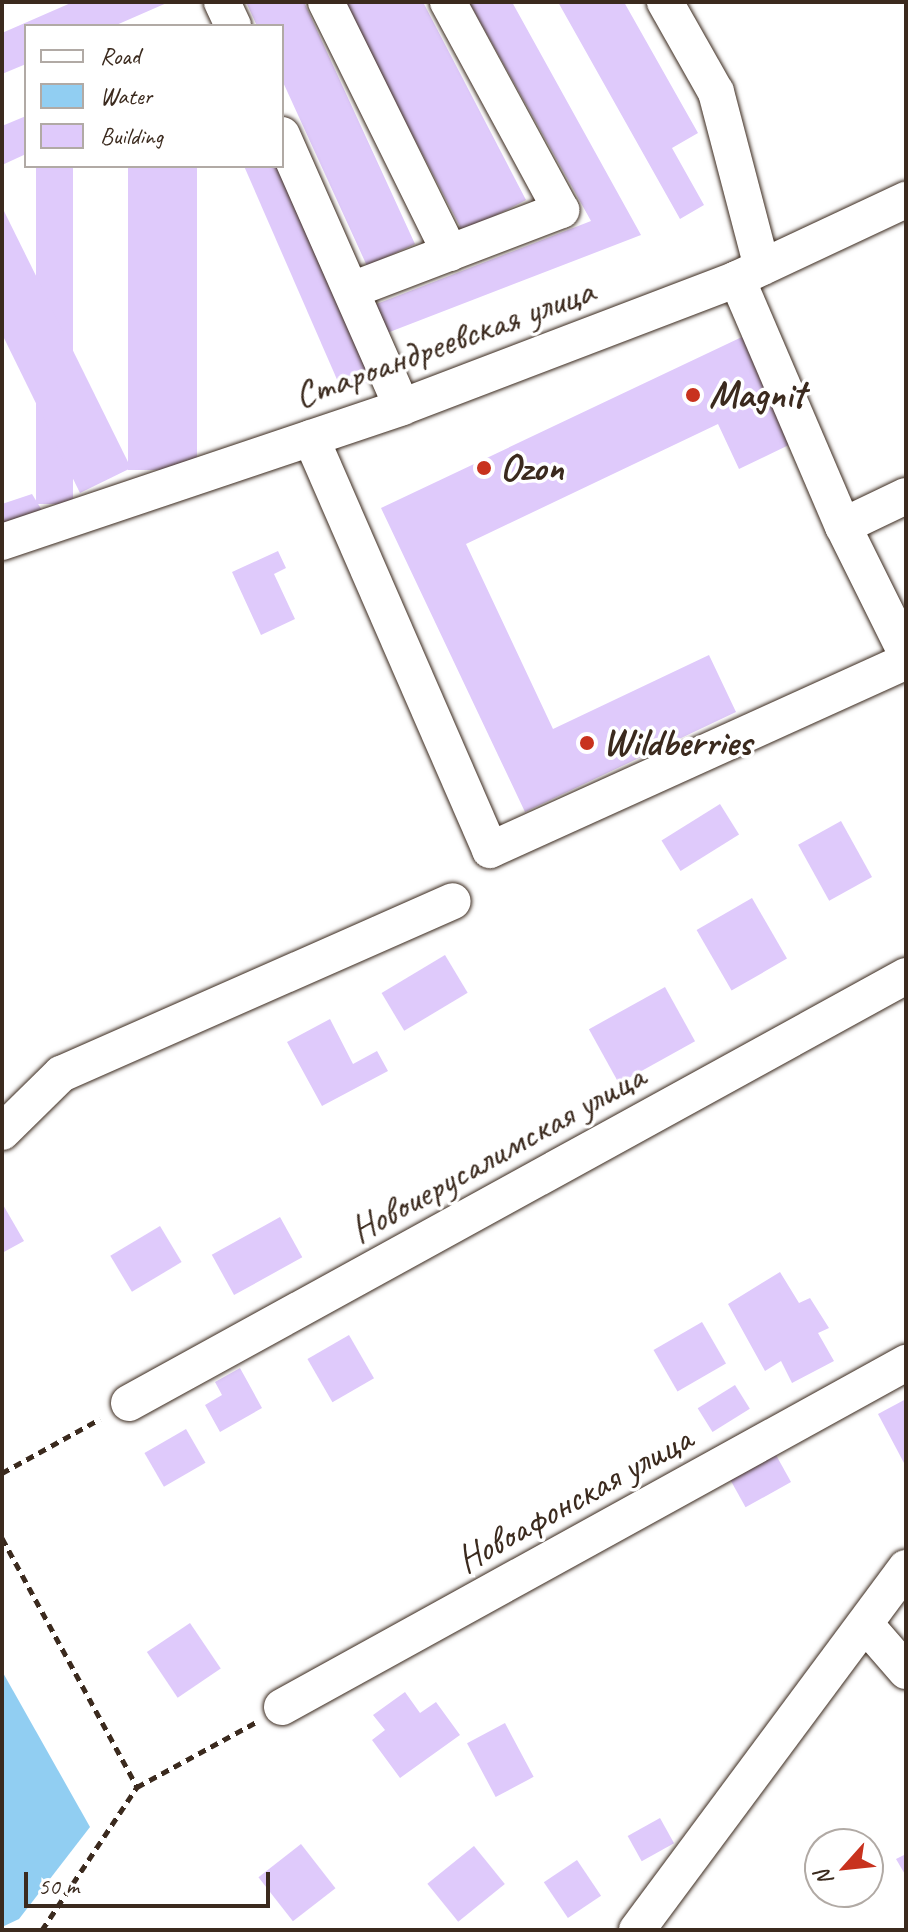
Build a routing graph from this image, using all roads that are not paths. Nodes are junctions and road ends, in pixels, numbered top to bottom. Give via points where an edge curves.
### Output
1 (222, 2) edge
2 (326, 2) edge
3 (448, 2) edge
4 (665, 2) edge
5 (232, 24) edge
6 (284, 139) edge
7 (906, 200) edge
8 (450, 253) junction
9 (749, 273) junction
10 (352, 290) junction
11 (402, 407) junction
12 (311, 438) junction
13 (906, 496) edge
14 (843, 526) junction
15 (2, 542) edge
16 (906, 653) edge
17 (906, 661) edge
18 (453, 901) dead end
19 (906, 976) edge
20 (2, 1132) edge
21 (906, 1363) edge
22 (129, 1403) road end
23 (906, 1568) edge
24 (866, 1625) junction
25 (906, 1671) edge
26 (282, 1707) road end
27 (637, 1930) edge

1 - 5 street
2 - 8 street
3 - 8 street via 561,210
4 - 9 street via 716,92
6 - 10 street
7 - 9 street, Староандреевская улица
8 - 10 street
9 - 11 street, Староандреевская улица
9 - 14 street
10 - 11 street
11 - 12 street, Староандреевская улица
12 - 15 street, Староандреевская улица
12 - 17 street via 490,850
13 - 14 street
14 - 16 street
18 - 20 street via 61,1074
19 - 22 street, Новоиерусалимская улица
21 - 26 street, Новоафонская улица
23 - 24 street
24 - 25 street
24 - 27 street

